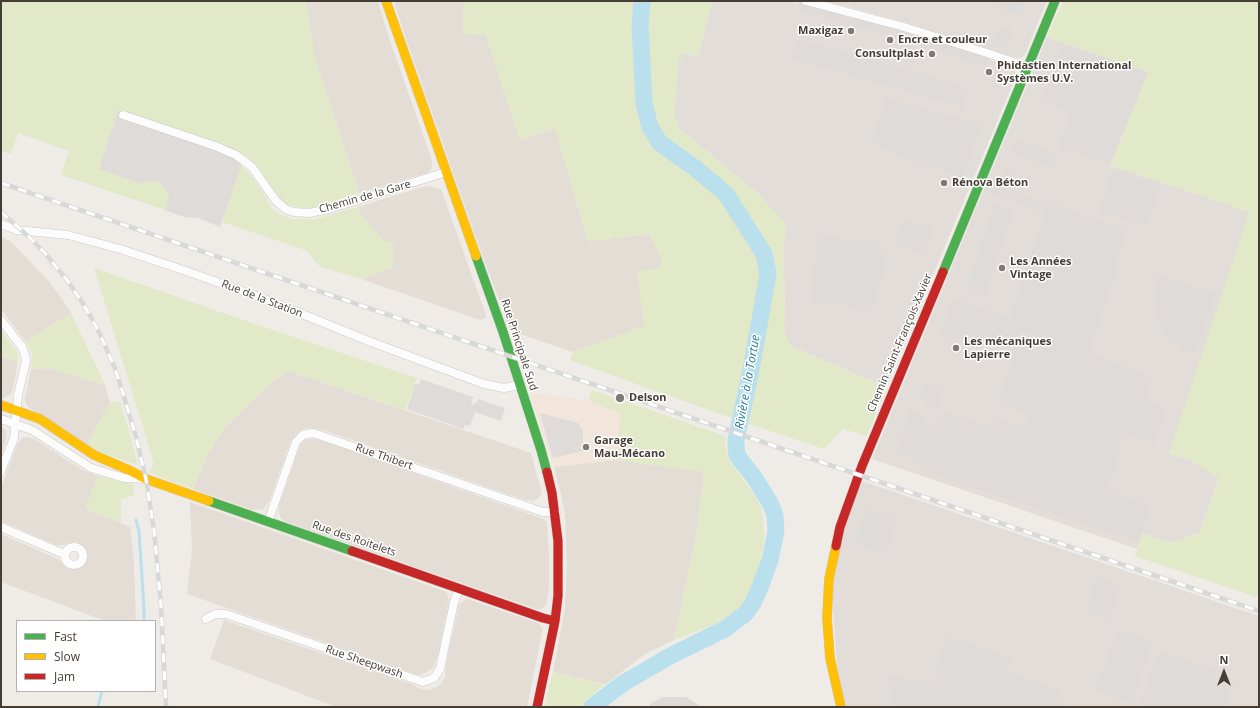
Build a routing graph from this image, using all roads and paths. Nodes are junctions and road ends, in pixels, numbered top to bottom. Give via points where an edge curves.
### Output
1 (386, 1) edge
2 (806, 1) edge
3 (1055, 1) edge
4 (1028, 67) junction
5 (123, 116) dead end
6 (446, 172) junction
7 (1, 224) edge
8 (1, 320) edge
9 (519, 385) junction
10 (1, 405) edge
11 (17, 410) junction
12 (1, 419) edge
13 (15, 424) junction
14 (1, 471) edge
15 (146, 479) junction
16 (556, 512) junction
17 (268, 522) junction
18 (1, 527) edge
19 (64, 554) dead end
20 (459, 588) junction
21 (206, 619) dead end
22 (555, 621) junction
23 (537, 707) edge
24 (842, 707) edge

1 - 6 street, Rue Principale Sud
2 - 4 street via 904,27
3 - 4 street, Chemin Saint-François-Xavier
4 - 24 street, Chemin Saint-François-Xavier via 862,466 840,527 829,579 827,618 830,658
5 - 6 street, Chemin de la Gare via 236,155 252,167 276,201 294,212 309,213 329,209
6 - 9 street, Rue Principale Sud via 503,332
7 - 9 street, Rue de la Station via 23,231 68,235 114,248 263,299 484,384 504,388
8 - 11 street via 25,354
9 - 16 street, Rue Principale Sud via 541,450
10 - 11 street, Rue des Roitelets
11 - 13 street
11 - 15 street, Rue des Roitelets via 46,423 94,455
12 - 13 street, Rue des Roitelets
13 - 14 street via 14,438
13 - 15 street, Rue des Roitelets via 37,433 91,468 124,478
15 - 17 street, Rue des Roitelets
16 - 17 street, Rue Thibert via 543,512 313,433 303,435 294,446
16 - 22 street, Rue Principale Sud via 559,570
17 - 20 street, Rue des Roitelets
18 - 19 street
20 - 21 street, Rue Sheepwash via 440,669 434,678 423,682 226,614 215,614
20 - 22 street, Rue des Roitelets
22 - 23 street, Rue Principale Sud

